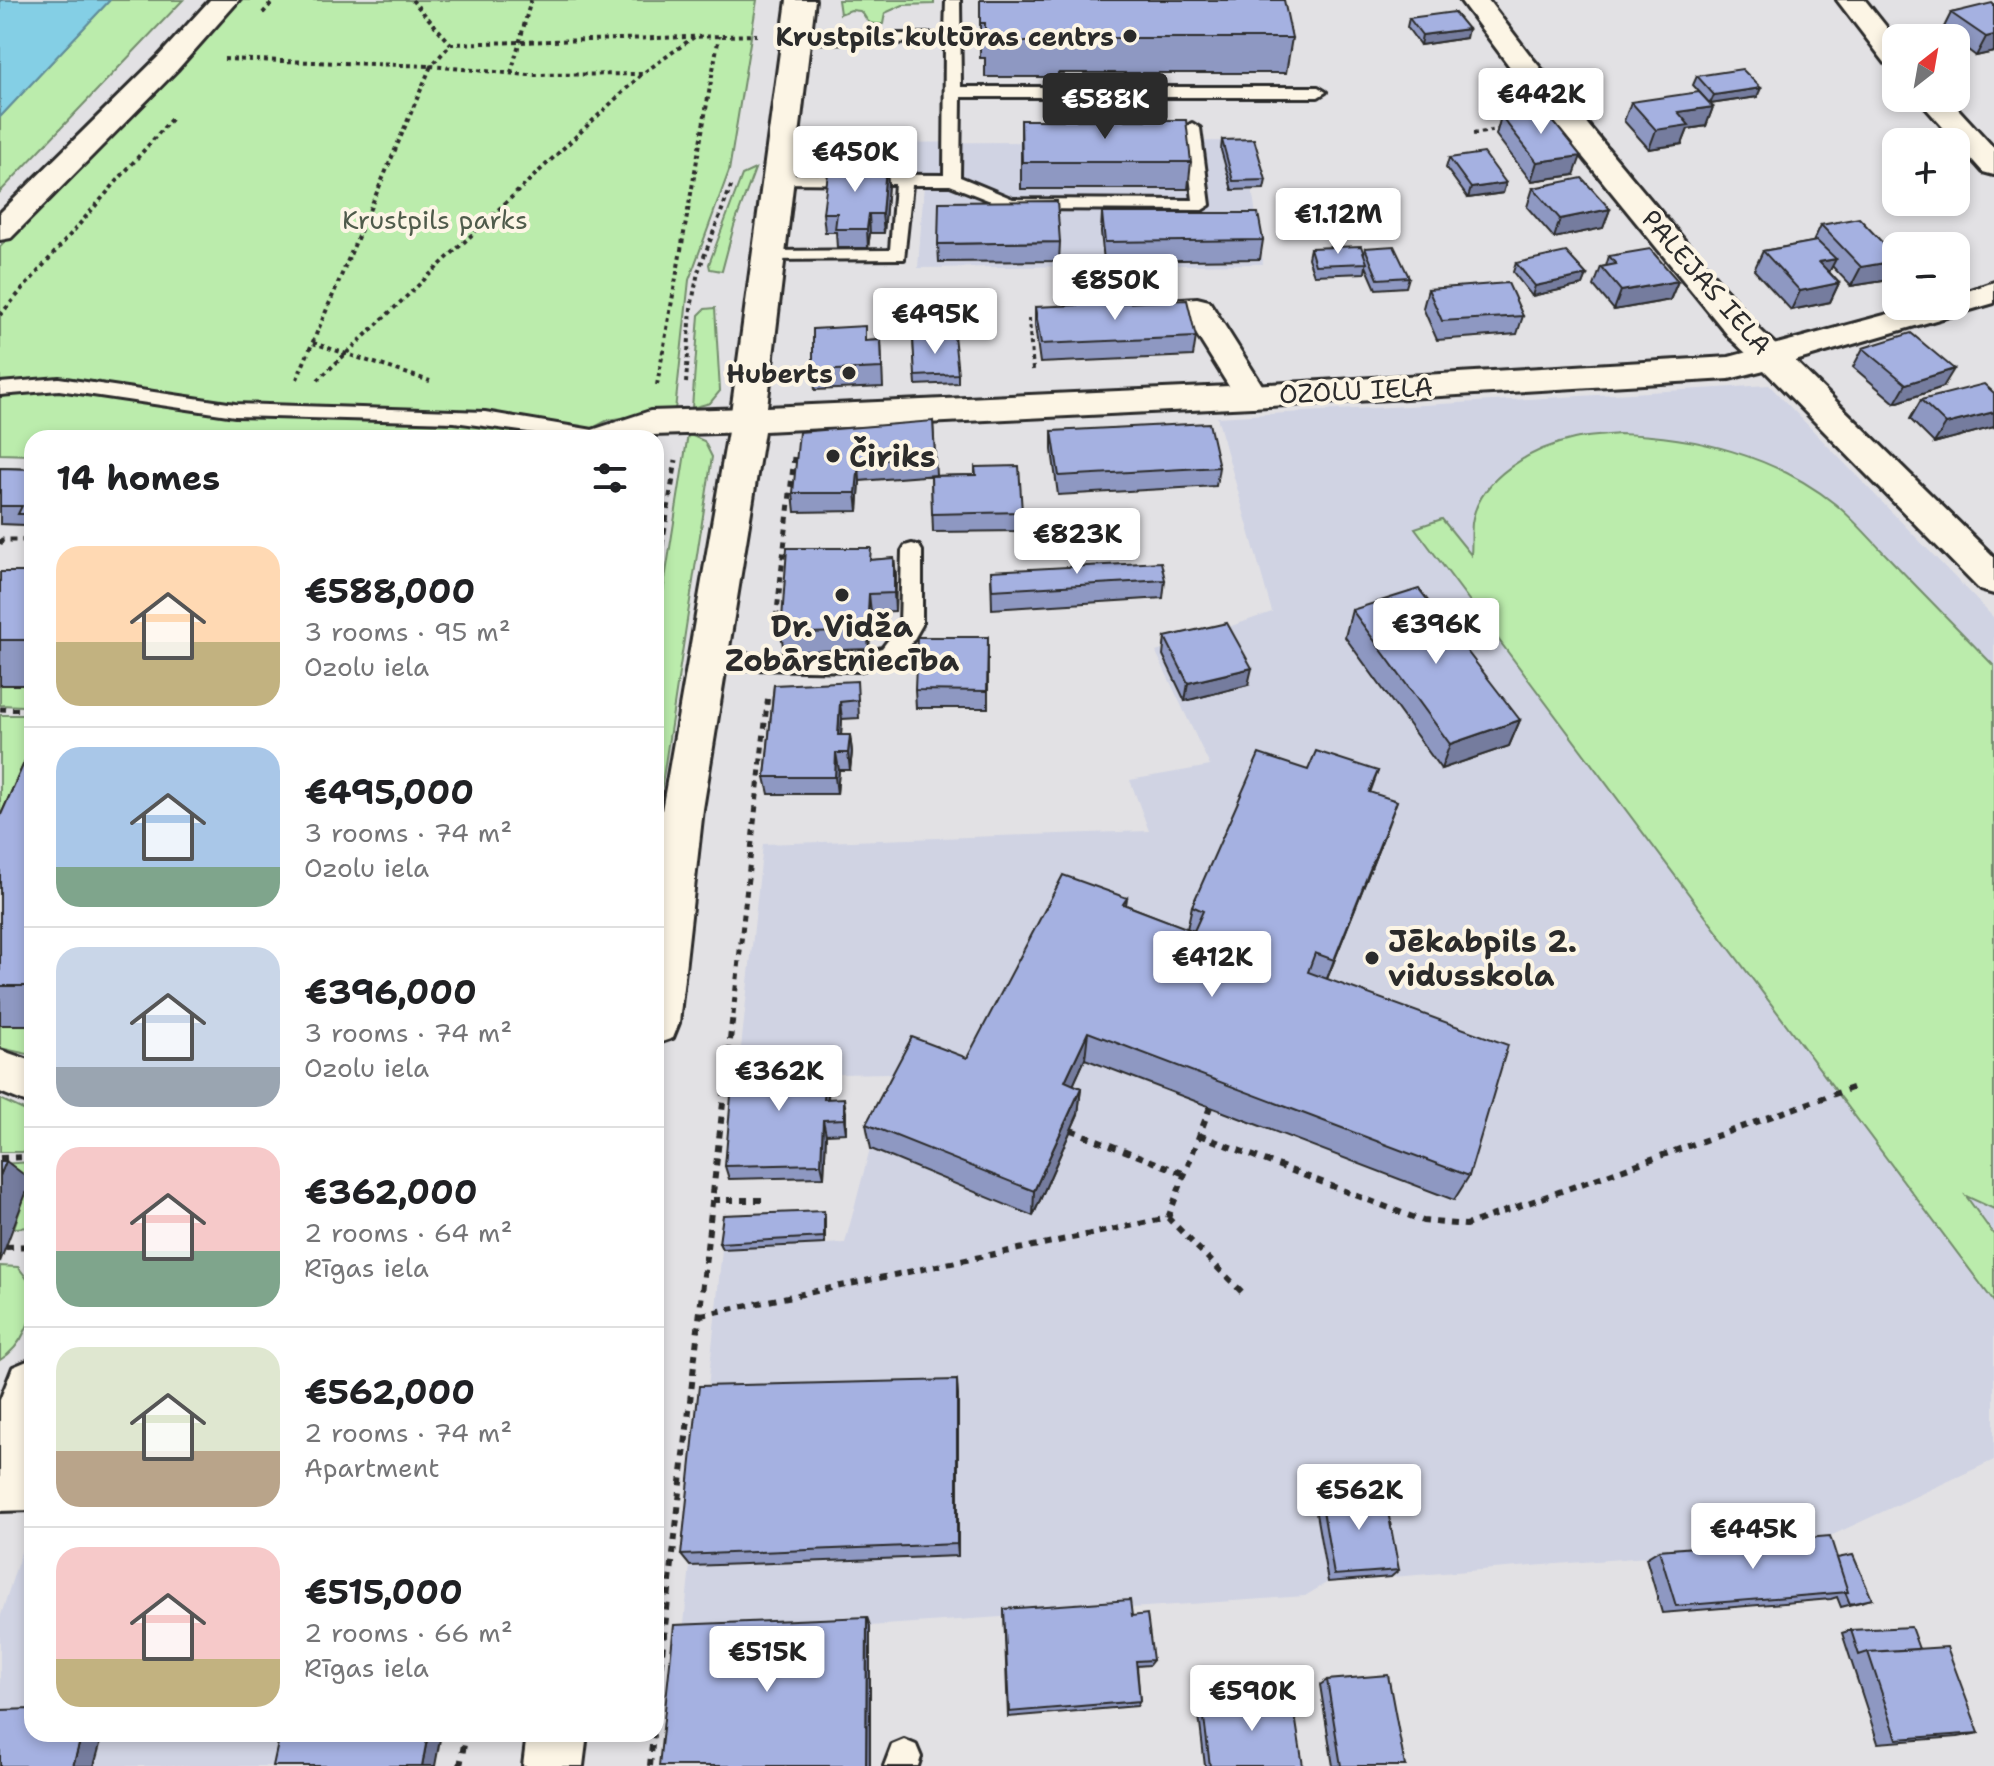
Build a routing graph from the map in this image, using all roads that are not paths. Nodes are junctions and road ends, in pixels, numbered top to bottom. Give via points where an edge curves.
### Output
1 (225, 0) edge
2 (801, 0) edge
3 (953, 0) edge
4 (1474, 0) edge
5 (1851, 0) edge
6 (795, 37) junction
7 (952, 39) junction
8 (1882, 40) edge
9 (953, 92) junction
10 (1318, 92) dead end
11 (1945, 112) edge
12 (1192, 128) dead end
13 (1994, 166) edge
14 (777, 178) junction
15 (904, 179) junction
16 (952, 180) junction
17 (0, 231) edge
18 (768, 256) junction
19 (1994, 292) edge
20 (1970, 301) edge
21 (1087, 311) edge
22 (1905, 320) edge
23 (1771, 357) junction
24 (0, 389) edge
25 (1252, 396) junction
26 (748, 420) junction
27 (566, 430) edge
28 (624, 430) edge
29 (912, 551) dead end
30 (1994, 580) edge
31 (707, 662) junction
32 (664, 957) edge
33 (0, 1071) edge
34 (24, 1080) edge
35 (24, 1408) edge
36 (0, 1476) edge
37 (24, 1495) edge
38 (0, 1496) edge
39 (556, 1742) edge
40 (553, 1766) edge

1 - 17 street
2 - 6 street
3 - 7 lane
4 - 23 street, PALEJAS IELA via 1743,332
5 - 8 street
6 - 7 lane
6 - 14 street
7 - 9 lane
9 - 10 lane
9 - 16 lane
11 - 13 street
12 - 16 lane via 1202,205 1011,204
14 - 15 lane
14 - 18 street
15 - 16 lane
15 - 18 lane via 898,255
18 - 26 street
19 - 20 street, OZOLU IELA
21 - 25 street via 1197,308
22 - 23 street, OZOLU IELA
23 - 25 street, OZOLU IELA via 1729,368
23 - 30 street, PALEJAS IELA
24 - 27 lane via 77,383 231,410 484,418
25 - 26 street, OZOLU IELA
26 - 28 street, OZOLU IELA
26 - 31 street
29 - 31 lane via 911,625 889,654 858,663
31 - 32 street
33 - 34 street
35 - 36 street
37 - 38 lane
39 - 40 street

